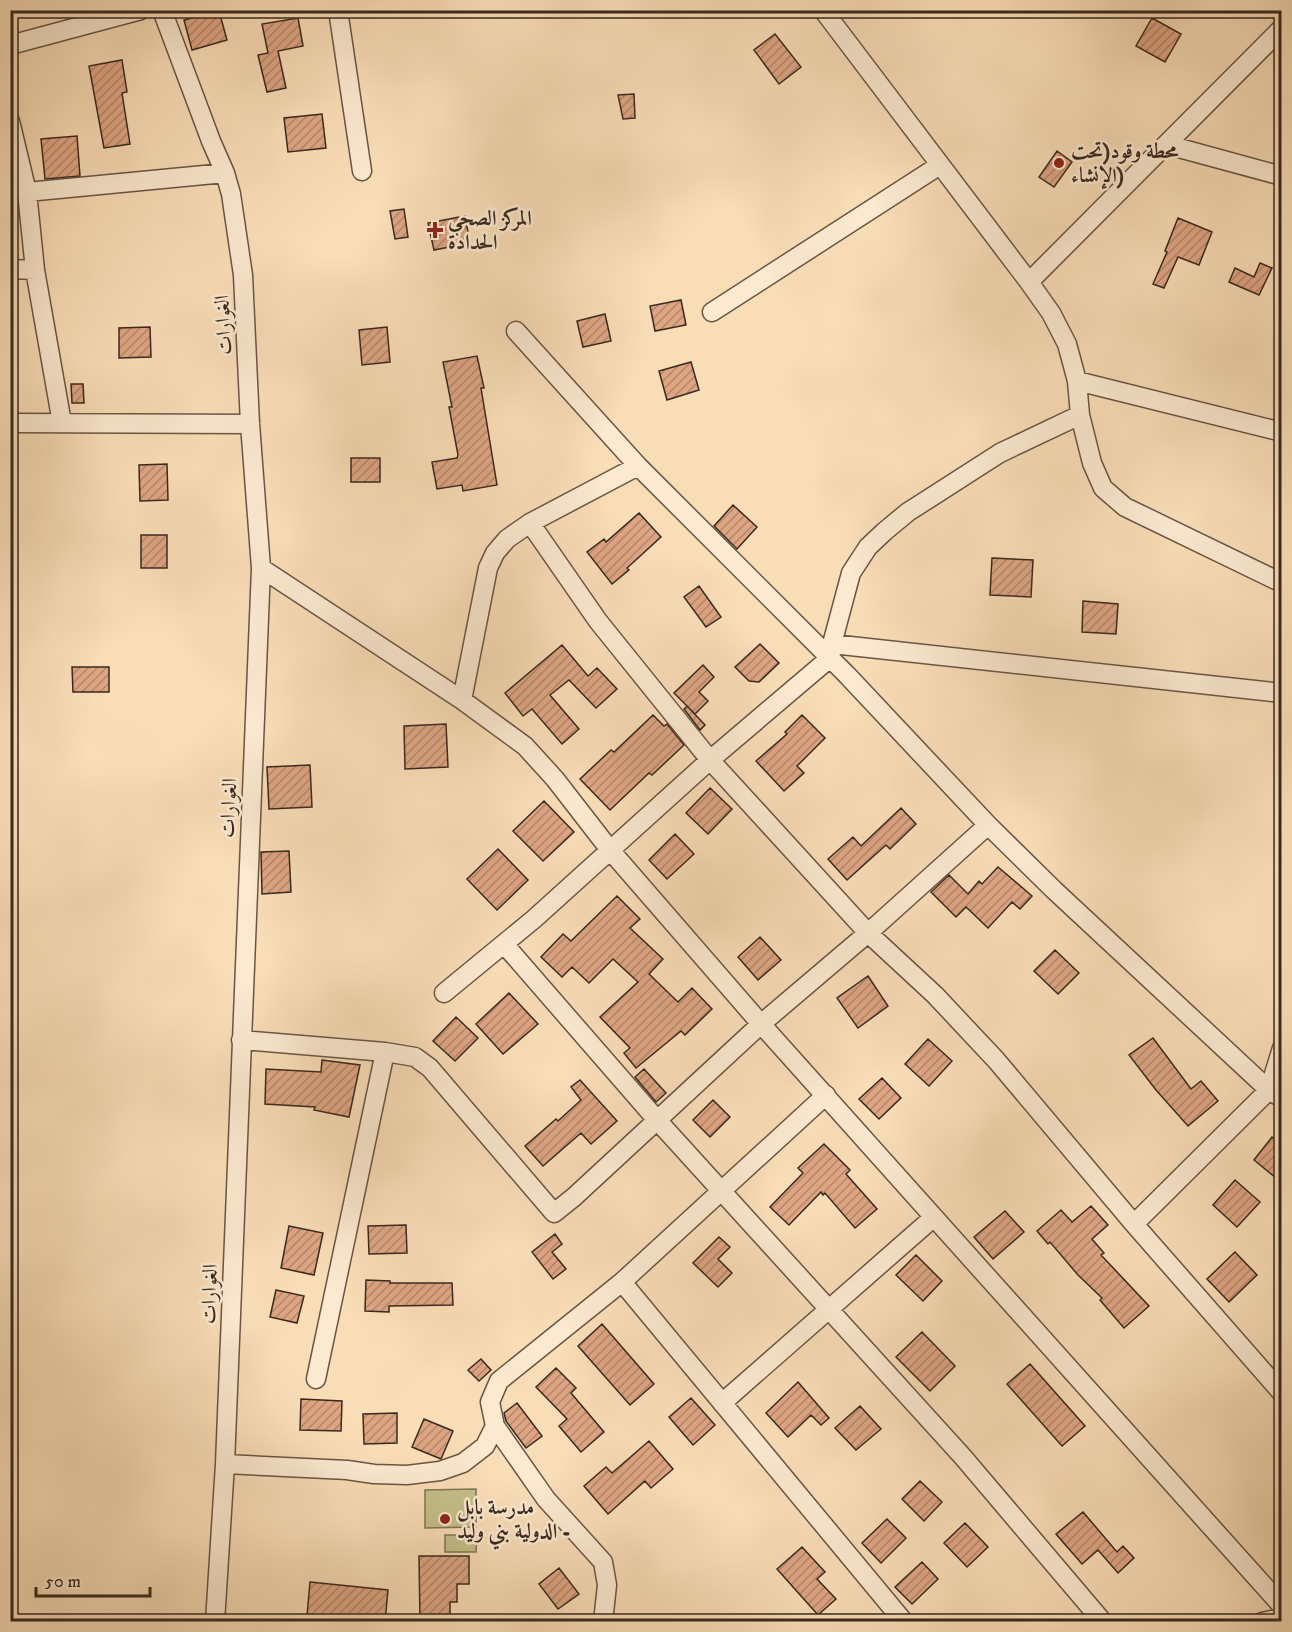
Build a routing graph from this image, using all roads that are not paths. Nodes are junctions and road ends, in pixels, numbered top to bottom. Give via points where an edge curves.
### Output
1 (141, 10) edge
2 (162, 10) edge
3 (338, 10) edge
4 (823, 10) edge
5 (1281, 28) edge
6 (10, 45) edge
7 (10, 121) edge
8 (1168, 145) junction
9 (940, 165) junction
10 (362, 171) dead end
11 (225, 173) junction
12 (1281, 176) edge
13 (27, 192) junction
14 (10, 269) edge
15 (35, 270) junction
16 (1029, 282) junction
17 (712, 312) dead end
18 (516, 331) dead end
19 (1077, 381) junction
20 (1080, 415) junction
21 (10, 423) edge
22 (62, 423) junction
23 (250, 424) junction
24 (1281, 432) edge
25 (638, 466) junction
26 (530, 523) junction
27 (261, 568) junction
28 (1281, 583) edge
29 (831, 651) junction
30 (1281, 693) edge
31 (462, 700) junction
32 (710, 760) junction
33 (988, 825) junction
34 (610, 850) junction
35 (868, 933) junction
36 (504, 944) junction
37 (444, 993) dead end
38 (761, 1024) junction
39 (241, 1040) junction
40 (1281, 1048) edge
41 (385, 1052) junction
42 (1275, 1094) edge
43 (826, 1095) junction
44 (657, 1120) junction
45 (721, 1191) junction
46 (934, 1217) junction
47 (1134, 1224) junction
48 (622, 1282) junction
49 (829, 1310) junction
50 (316, 1379) dead end
51 (1281, 1394) edge
52 (722, 1403) junction
53 (495, 1426) junction
54 (225, 1464) junction
55 (1281, 1606) edge
56 (1281, 1618) edge
57 (215, 1622) edge
58 (603, 1622) edge
59 (904, 1622) edge
60 (1103, 1622) edge
61 (1262, 1622) edge

1 - 6 street
2 - 11 street, الغوارات
3 - 10 street
4 - 9 street
5 - 8 street
7 - 13 street
8 - 12 street
8 - 16 street
9 - 16 street
9 - 17 street
11 - 13 street
11 - 23 street, الغوارات via 243,275
13 - 15 street
14 - 15 street
15 - 22 street
16 - 19 street via 1067,344
18 - 25 street
19 - 20 street
19 - 24 street
20 - 28 street via 1092,464 1103,488 1125,507
20 - 29 street via 1000,453 885,531 851,573
21 - 22 street
22 - 23 street
23 - 27 street, الغوارات
25 - 26 street
25 - 29 street
26 - 31 street via 507,539 488,568
26 - 32 street via 598,621
27 - 31 street
27 - 39 street, الغوارات
29 - 30 street
29 - 32 street
29 - 33 street
31 - 34 street via 525,746
32 - 34 street
32 - 35 street
33 - 35 street
33 - 42 street
34 - 36 street
34 - 38 street
35 - 38 street
35 - 47 street via 935,995 996,1060
36 - 37 street
36 - 44 street
38 - 43 street
38 - 44 street
39 - 41 street
39 - 54 street, الغوارات
40 - 42 street
41 - 44 street via 415,1057 430,1068 554,1213
41 - 50 street
42 - 47 street
43 - 45 street
43 - 46 street
44 - 45 street
45 - 48 street
45 - 49 street
46 - 49 street
46 - 55 street
47 - 51 street
48 - 52 street
48 - 53 street via 498,1382 490,1402
49 - 52 street
49 - 60 street via 963,1457
52 - 59 street
53 - 54 street via 485,1446 463,1463 440,1471 374,1474
53 - 58 street via 546,1499 603,1562 607,1584
54 - 57 street, الغوارات
56 - 61 street

